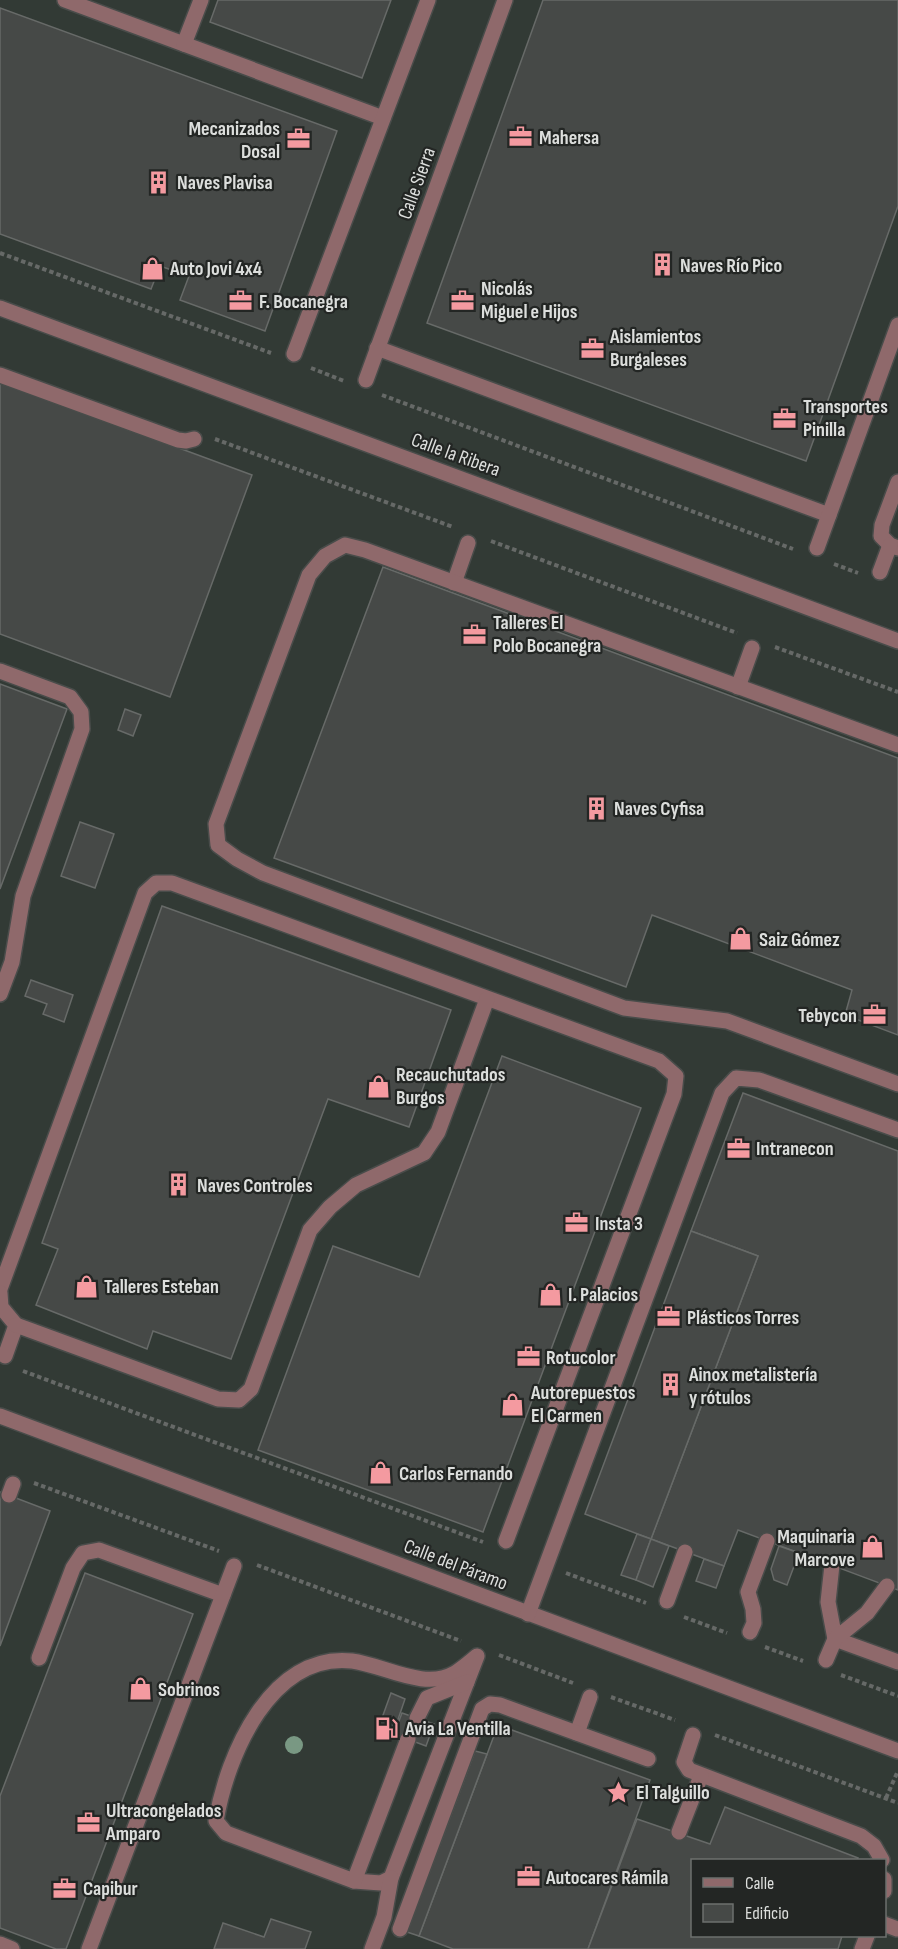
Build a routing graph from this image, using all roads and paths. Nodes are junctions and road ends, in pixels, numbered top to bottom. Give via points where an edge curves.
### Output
1 (65, 0) edge
2 (201, 0) edge
3 (428, 0) edge
4 (505, 0) edge
5 (184, 44) junction
6 (383, 118) junction
7 (0, 253) edge
8 (0, 308) edge
9 (898, 325) edge
10 (378, 348) junction
11 (292, 358) junction
12 (0, 375) edge
13 (364, 385) junction
14 (201, 437) joint
15 (898, 482) edge
16 (829, 515) junction
17 (470, 537) junction
18 (894, 546) edge
19 (815, 554) junction
20 (873, 574) joint
21 (454, 583) junction
22 (898, 641) edge
23 (754, 642) junction
24 (0, 671) edge
25 (738, 687) junction
26 (898, 692) edge
27 (898, 745) edge
28 (0, 994) edge
29 (487, 999) junction
30 (898, 1084) edge
31 (898, 1130) edge
32 (0, 1291) edge
33 (16, 1325) junction
34 (9, 1361) joint
35 (0, 1416) edge
36 (16, 1486) dead end
37 (767, 1541) dead end
38 (499, 1543) joint
39 (686, 1552) dead end
40 (236, 1560) junction
41 (545, 1565) junction
42 (832, 1565) dead end
43 (887, 1586) dead end
44 (223, 1595) junction
45 (665, 1607) junction
46 (528, 1614) junction
47 (748, 1638) junction
48 (835, 1639) junction
49 (480, 1651) junction
50 (39, 1658) dead end
51 (898, 1662) edge
52 (824, 1666) junction
53 (467, 1682) junction
54 (591, 1692) junction
55 (898, 1696) edge
56 (417, 1718) tunnel mouth
57 (695, 1731) junction
58 (576, 1733) junction
59 (408, 1739) tunnel mouth
60 (898, 1751) edge
61 (648, 1759) dead end
62 (898, 1769) edge
63 (701, 1776) junction
64 (886, 1798) junction
65 (898, 1803) edge
66 (680, 1832) dead end
67 (881, 1859) edge
68 (391, 1878) junction
69 (354, 1881) junction
70 (400, 1929) dead end
71 (0, 1944) edge
72 (12, 1949) edge
73 (89, 1949) edge
74 (372, 1949) edge

1 - 5 street
2 - 5 street
3 - 6 street
4 - 10 street, Calle Sierra
5 - 6 street
6 - 11 street
7 - 11 path
8 - 22 street, Calle la Ribera
9 - 16 street
10 - 13 street, Calle Sierra
10 - 16 street
11 - 13 path
12 - 14 street via 178,440
13 - 19 path
14 - 17 path
15 - 18 street via 881,536
16 - 19 street
17 - 21 street
17 - 23 path
18 - 20 street
19 - 20 path
21 - 25 street
21 - 30 street via 345,545 325,556 309,575 216,824 218,845 263,873 624,1008 728,1021
23 - 25 street
23 - 26 path
24 - 28 street via 70,697 81,712 82,729 23,896 12,962
25 - 27 street
29 - 32 street via 172,883 156,884 144,893
29 - 33 street via 438,1132 424,1154 356,1185 310,1230 251,1389 239,1400 218,1399
29 - 38 street via 659,1061 676,1076 670,1105
31 - 41 street via 759,1080 736,1078 722,1093
32 - 33 street via 1,1307
33 - 34 street
34 - 38 path
35 - 46 street, Calle del Páramo
36 - 40 path
37 - 47 street via 748,1592 753,1609
39 - 45 street
40 - 44 street
40 - 49 path
41 - 45 path
41 - 46 street
42 - 48 street via 828,1602
43 - 48 street via 867,1613
44 - 50 street via 99,1550 83,1553 73,1568
44 - 73 street
45 - 47 path
46 - 60 street, Calle del Páramo
47 - 52 path
48 - 51 street
48 - 52 street
49 - 53 street
49 - 54 path
49 - 69 street via 453,1674 426,1680 352,1661 316,1664 282,1684 251,1721 219,1798 216,1821 226,1833
52 - 55 path
53 - 56 street via 427,1698
53 - 68 street
54 - 57 path
54 - 58 street
57 - 63 street via 684,1762
57 - 64 path
58 - 61 street
58 - 70 street via 500,1706 490,1704 482,1709
59 - 69 street
62 - 64 path
63 - 66 street
63 - 67 street via 861,1836 874,1846
64 - 65 path
68 - 69 street via 381,1883
68 - 74 street via 384,1917
71 - 72 street

